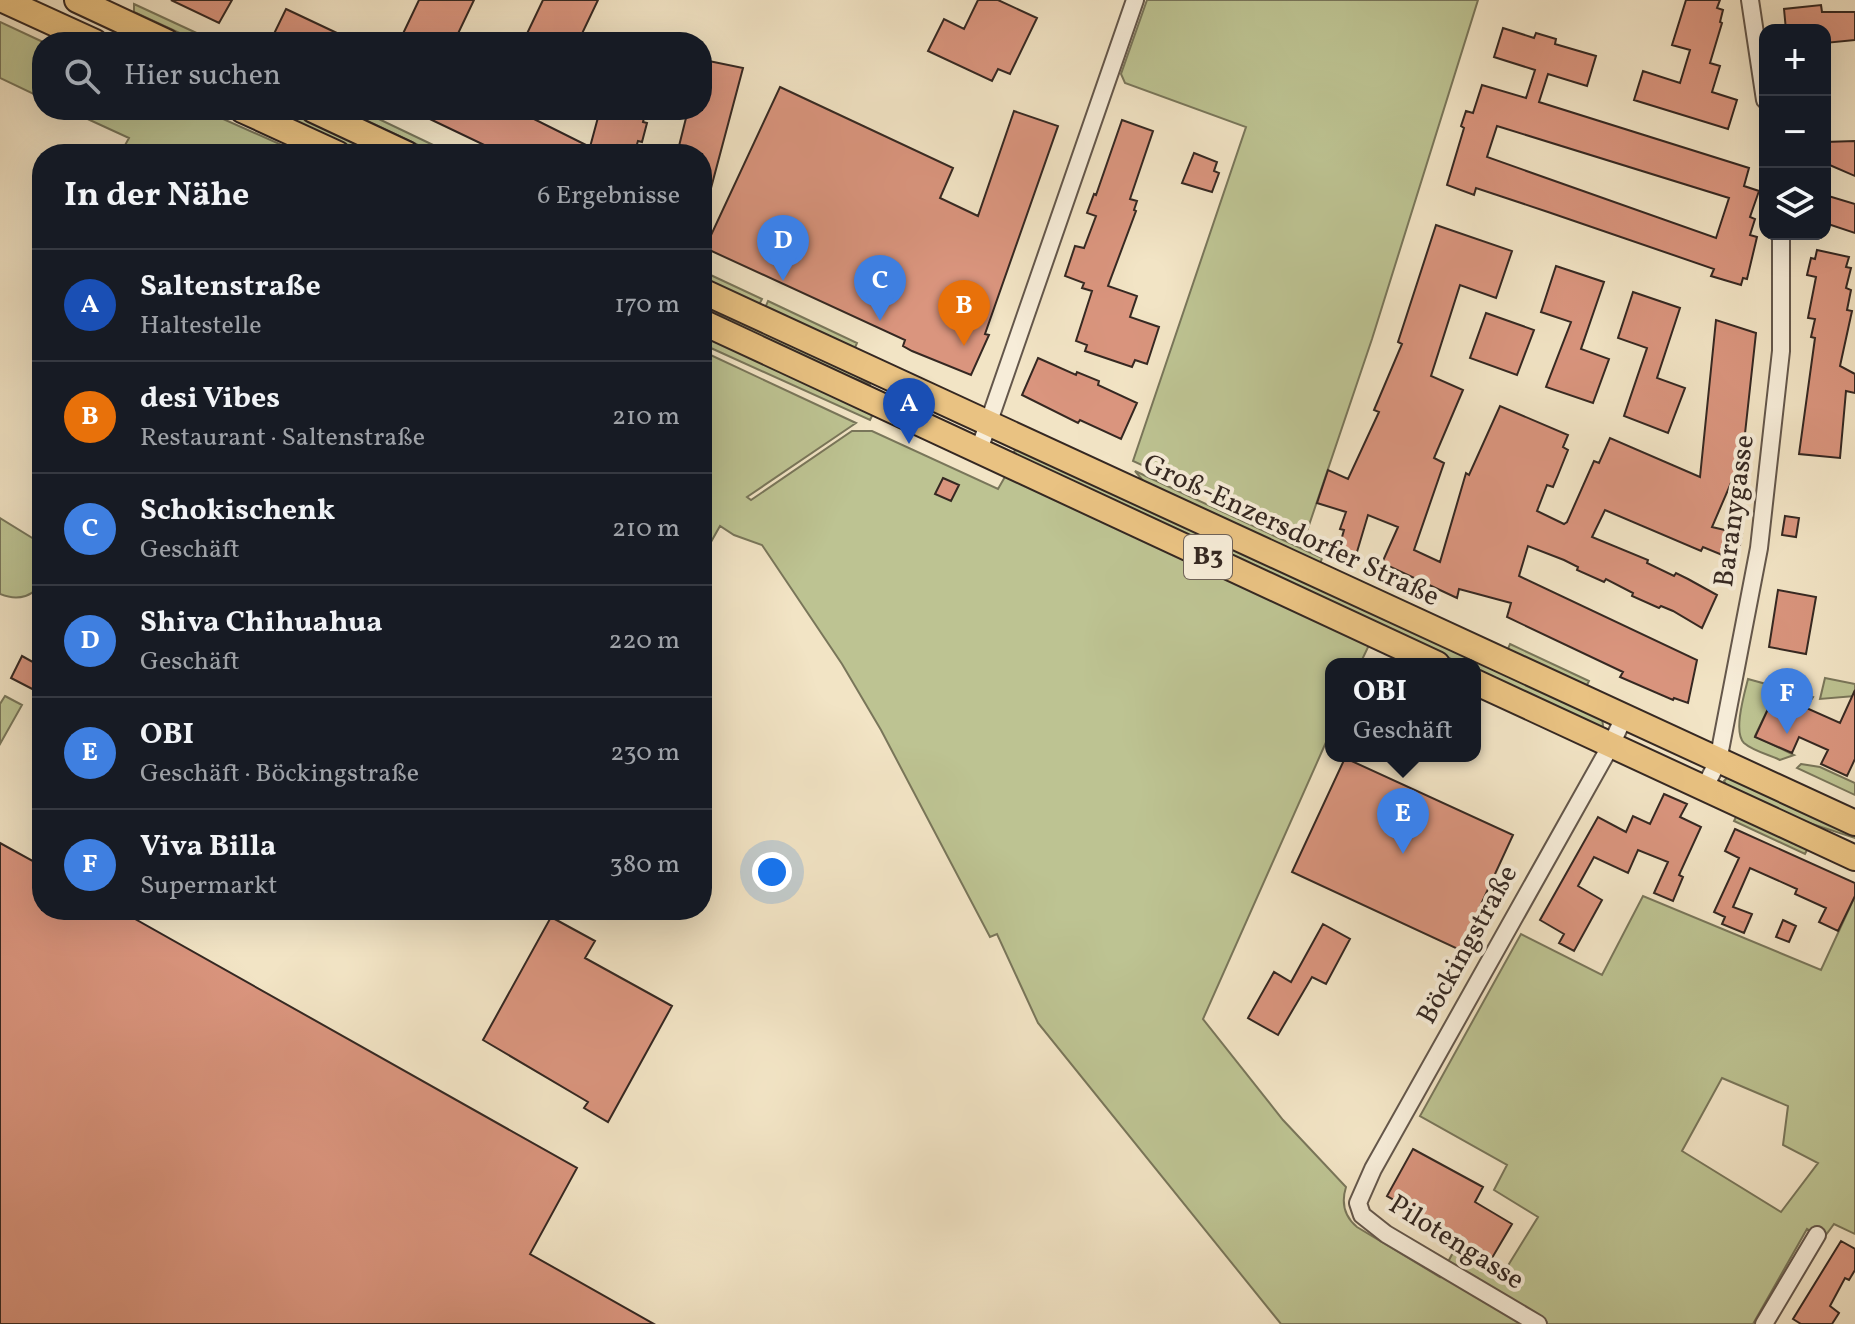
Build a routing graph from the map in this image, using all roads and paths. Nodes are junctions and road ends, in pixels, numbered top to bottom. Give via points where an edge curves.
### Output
1 (3, 0) edge
2 (77, 0) edge
3 (1135, 0) edge
4 (1750, 0) edge
5 (73, 32) edge
6 (146, 32) edge
7 (1764, 96) edge
8 (264, 120) edge
9 (334, 120) edge
10 (316, 144) edge
11 (386, 144) edge
12 (1781, 240) edge
13 (712, 296) edge
14 (712, 327) edge
15 (988, 424) junction
16 (979, 450) junction
17 (1424, 658) edge
18 (1481, 685) edge
19 (1624, 717) junction
20 (1611, 745) junction
21 (1718, 761) junction
22 (1704, 789) junction
23 (1855, 823) edge
24 (1855, 858) edge
25 (1359, 1199) joint
26 (1817, 1235) dead end
27 (1538, 1324) edge
28 (1764, 1324) edge

1 - 5 main road
2 - 6 main road
3 - 15 street
4 - 7 street
8 - 10 main road
9 - 11 main road
12 - 21 street, Baranygasse via 1781,351 1759,548
13 - 15 main road, Groß-Enzersdorfer Straße / B3
14 - 16 main road, B3
15 - 16 street
15 - 19 main road, Groß-Enzersdorfer Straße / B3
16 - 17 main road, B3
18 - 20 main road
19 - 20 street, Böckingstraße
19 - 21 main road, Groß-Enzersdorfer Straße / B3
20 - 22 main road
20 - 25 street, Böckingstraße
21 - 22 street, Baranygasse
21 - 23 main road, Groß-Enzersdorfer Straße / B3
22 - 24 main road
25 - 27 street, Pilotengasse via 1360,1212 1386,1234
26 - 28 street

